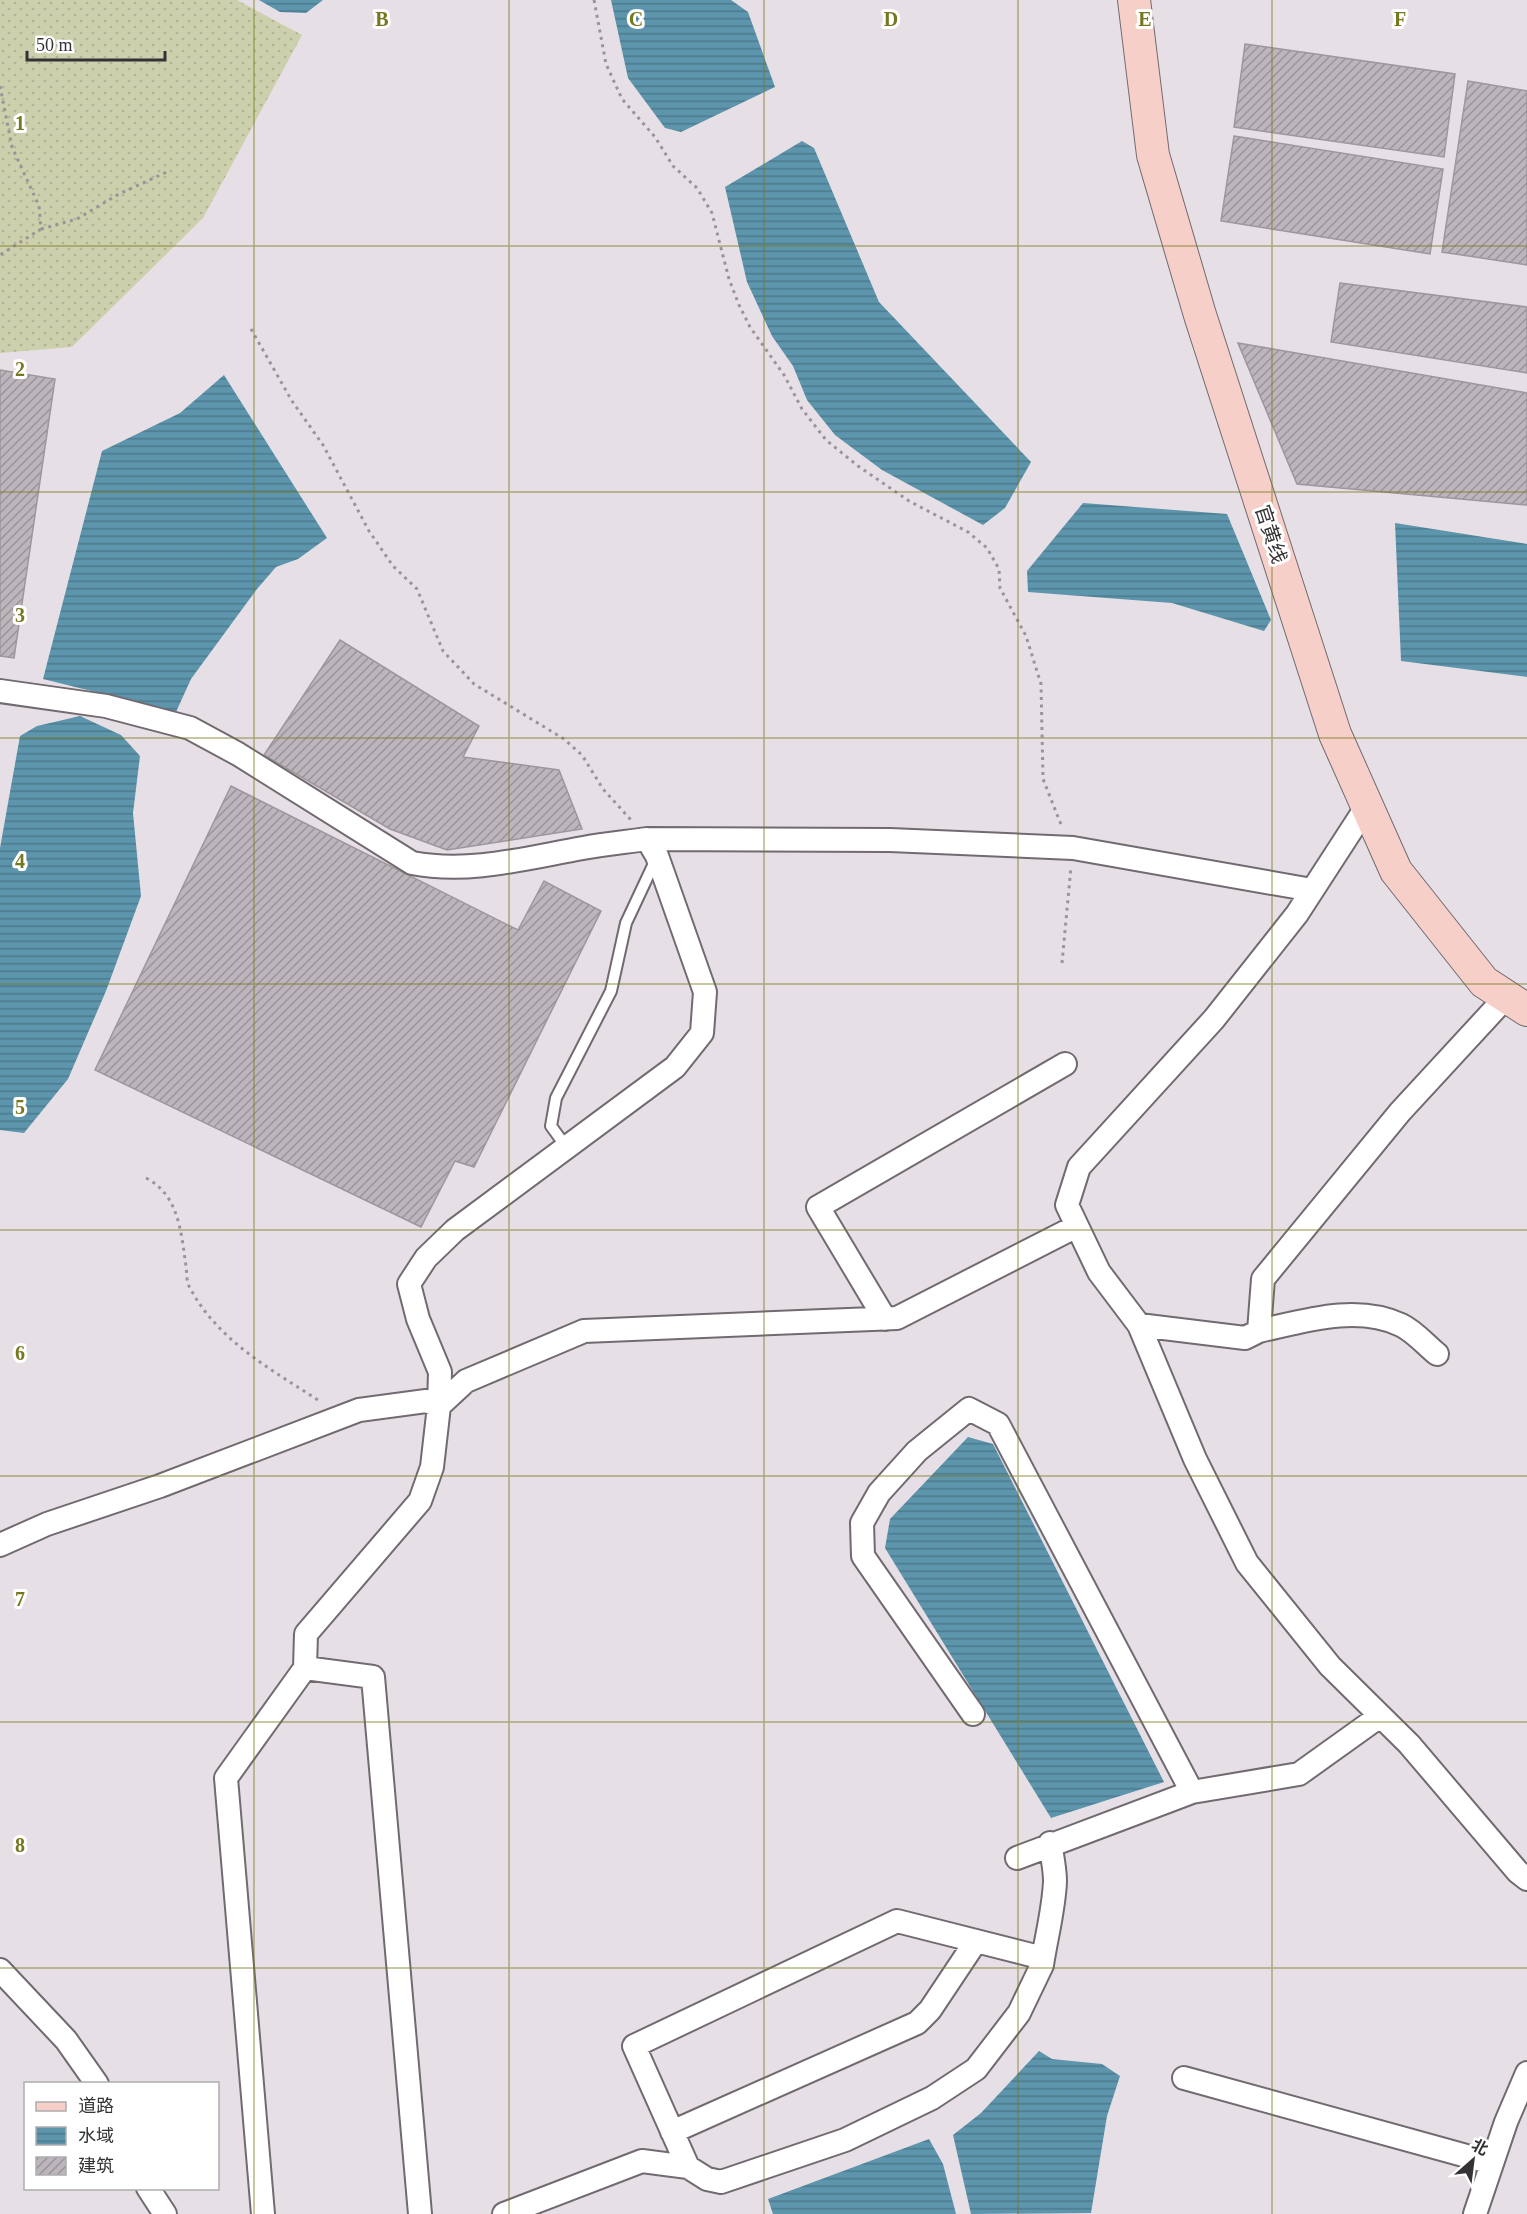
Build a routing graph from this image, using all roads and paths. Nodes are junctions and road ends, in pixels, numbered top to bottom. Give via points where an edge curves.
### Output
1 (594, 0) edge
2 (1134, 0) edge
3 (0, 86) edge
4 (169, 171) dead end
5 (41, 230) junction
6 (0, 255) edge
7 (250, 329) dead end
8 (0, 692) edge
9 (1367, 806) junction
10 (652, 847) junction
11 (1073, 848) junction
12 (1312, 890) junction
13 (1062, 963) dead end
14 (1517, 1003) edge
15 (1065, 1064) dead end
16 (567, 1148) junction
17 (146, 1178) dead end
18 (1077, 1226) junction
19 (885, 1319) junction
20 (1139, 1325) junction
21 (1259, 1331) junction
22 (1437, 1354) dead end
23 (439, 1406) junction
24 (342, 1416) junction
25 (0, 1545) edge
26 (305, 1668) junction
27 (973, 1714) dead end
28 (1380, 1716) junction
29 (1192, 1792) junction
30 (1050, 1843) junction
31 (1017, 1858) dead end
32 (1527, 1879) edge
33 (976, 1941) junction
34 (1043, 1958) junction
35 (0, 1970) edge
36 (1527, 2073) edge
37 (1184, 2078) dead end
38 (96, 2082) edge
39 (672, 2132) junction
40 (1492, 2163) junction
41 (688, 2167) junction
42 (149, 2190) edge
43 (165, 2214) edge
44 (263, 2214) edge
45 (420, 2214) edge
46 (504, 2214) edge
47 (1475, 2214) edge

1 - 11 path via 606,64 622,99 655,137 673,166 697,188 712,213 739,305 802,409 826,440 858,466 909,501 968,532 987,548 999,569 1000,588 1033,652 1041,684 1044,779
2 - 9 street, 官黄线 via 1156,166 1335,734
3 - 5 path via 12,147 39,206
4 - 5 path via 77,219
5 - 6 path
7 - 10 path via 323,445 369,531 393,566 417,589 442,651 474,684 564,739 582,755 603,789
8 - 10 street via 106,706 190,728 412,863 439,868 507,863 585,848
9 - 12 street
9 - 14 street, 官黄线 via 1396,871 1484,982
10 - 11 street via 890,840
10 - 16 lane via 626,924 611,991 556,1098 551,1126
10 - 16 street via 705,992 702,1033 675,1067
11 - 12 street
11 - 13 path
12 - 18 street via 1297,915 1215,1019 1079,1167 1068,1206
14 - 21 street via 1400,1112 1263,1279
15 - 19 street via 818,1207
16 - 23 street via 455,1230 426,1258 410,1284 418,1319 440,1372
17 - 24 path via 156,1183 177,1209 188,1286 216,1328
18 - 19 street via 897,1318
18 - 20 street via 1099,1272
19 - 23 street via 584,1331 466,1381
20 - 21 street via 1245,1338
20 - 28 street via 1195,1459 1247,1563 1330,1666
21 - 22 street via 1368,1313 1402,1325
23 - 24 street via 426,1401
23 - 26 street via 432,1467 420,1501 306,1634
24 - 25 street via 160,1486 47,1524
26 - 44 street via 226,1778
26 - 45 street via 373,1677
27 - 29 street via 863,1556 862,1523 879,1493 917,1451 969,1409 998,1424
28 - 29 street via 1299,1774
28 - 32 street
29 - 30 street
30 - 31 street
30 - 34 street via 1055,1880
33 - 34 street
33 - 39 street via 917,2023
33 - 39 street via 897,1921 634,2046
34 - 41 street via 1019,2013 976,2069 932,2098 845,2139 720,2182
35 - 38 street via 66,2040
36 - 40 street
37 - 40 street
39 - 41 street
40 - 47 street
41 - 46 street via 642,2161
42 - 43 street

